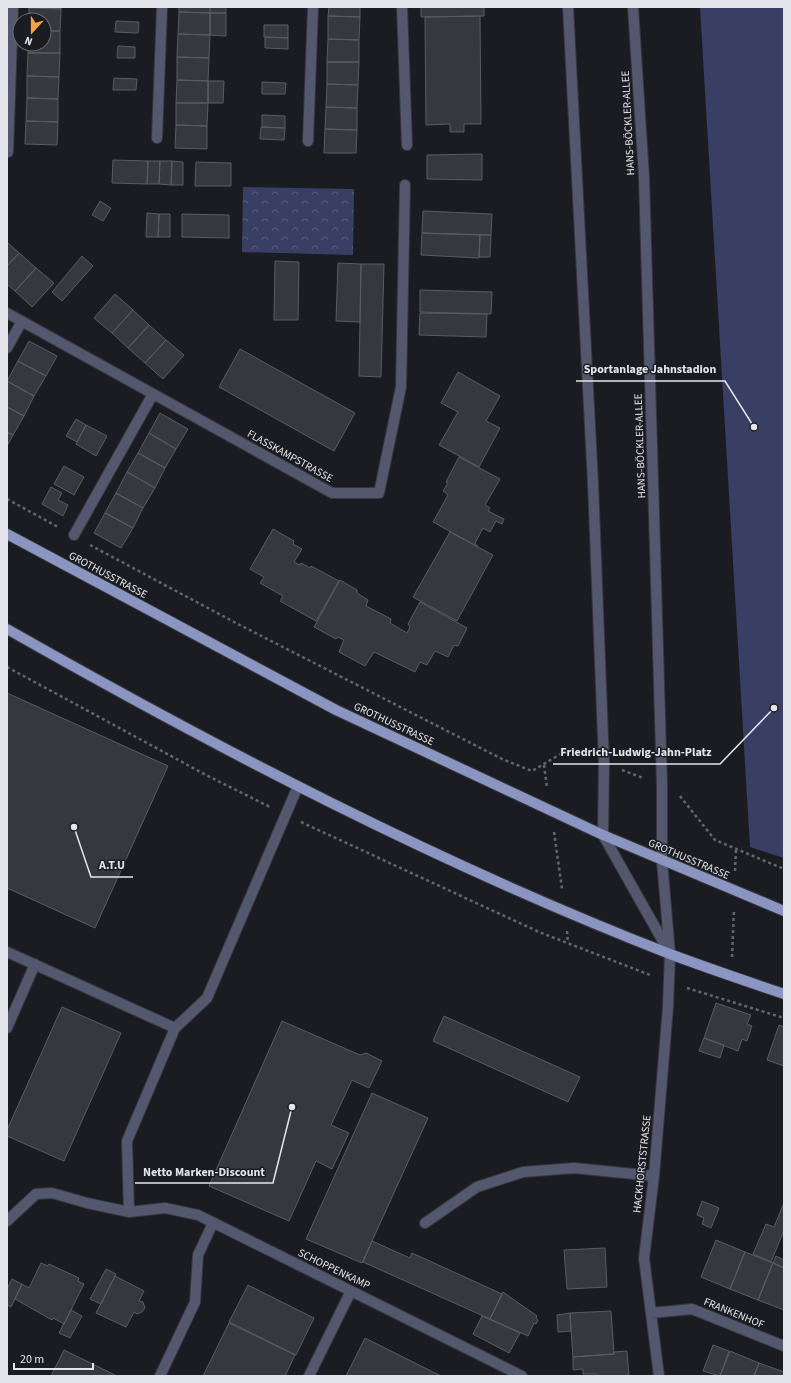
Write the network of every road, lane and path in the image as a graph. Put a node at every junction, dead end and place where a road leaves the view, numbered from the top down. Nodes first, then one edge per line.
1 (13, 7) edge
2 (162, 7) edge
3 (313, 7) edge
4 (402, 7) edge
5 (568, 7) edge
6 (634, 7) edge
7 (157, 138) dead end
8 (308, 141) dead end
9 (407, 145) dead end
10 (8, 152) dead end
11 (405, 185) dead end
12 (7, 312) edge
13 (22, 321) junction
14 (7, 348) edge
15 (153, 394) junction
16 (7, 499) edge
17 (7, 534) edge
18 (74, 536) junction
19 (7, 629) edge
20 (7, 667) edge
21 (582, 754) dead end
22 (544, 765) junction
23 (627, 772) dead end
24 (642, 777) dead end
25 (546, 781) dead end
26 (298, 786) junction
27 (678, 794) dead end
28 (285, 815) junction
29 (554, 830) dead end
30 (603, 835) junction
31 (736, 849) junction
32 (662, 861) junction
33 (736, 862) dead end
34 (784, 869) edge
35 (560, 879) dead end
36 (784, 911) edge
37 (733, 922) dead end
38 (566, 926) dead end
39 (568, 943) junction
40 (7, 952) edge
41 (732, 953) dead end
42 (670, 954) junction
43 (34, 964) junction
44 (653, 977) dead end
45 (699, 992) dead end
46 (784, 994) edge
47 (784, 1018) edge
48 (7, 1028) edge
49 (175, 1028) junction
50 (654, 1176) junction
51 (129, 1212) junction
52 (7, 1221) edge
53 (213, 1223) junction
54 (425, 1223) dead end
55 (351, 1291) junction
56 (651, 1312) junction
57 (784, 1346) edge
58 (160, 1376) edge
59 (309, 1376) edge
60 (522, 1376) edge
61 (658, 1376) edge

1 - 10 street
2 - 7 street
3 - 8 street
4 - 9 street
5 - 30 street
6 - 32 street, HANS-BÖCKLER-ALLEE
11 - 15 street, FLASSKAMPSTRASSE
12 - 13 street, FLASSKAMPSTRASSE
13 - 14 street
13 - 15 street, FLASSKAMPSTRASSE
15 - 18 street
16 - 18 path
17 - 30 main road, GROTHUSSTRASSE
18 - 22 path
19 - 26 main road
20 - 28 path
21 - 22 path
22 - 25 path
23 - 24 path
26 - 28 street
26 - 42 main road
27 - 31 path
28 - 39 path
28 - 49 street
29 - 35 path
30 - 32 main road, GROTHUSSTRASSE
30 - 42 street
31 - 33 path
31 - 34 path
32 - 36 main road, GROTHUSSTRASSE
32 - 42 street, HACKHORSTSTRASSE
37 - 41 path
38 - 39 path
39 - 44 path
40 - 43 street
42 - 46 main road
42 - 50 street, HACKHORSTSTRASSE
43 - 48 street
43 - 49 street
45 - 47 path
49 - 51 street
50 - 54 street
50 - 56 street, HACKHORSTSTRASSE
51 - 52 street, SCHOPPENKAMP
51 - 53 street, SCHOPPENKAMP
53 - 55 street, SCHOPPENKAMP
53 - 58 street
55 - 59 street
55 - 60 street, SCHOPPENKAMP
56 - 57 street, FRANKENHOF
56 - 61 street, HACKHORSTSTRASSE

